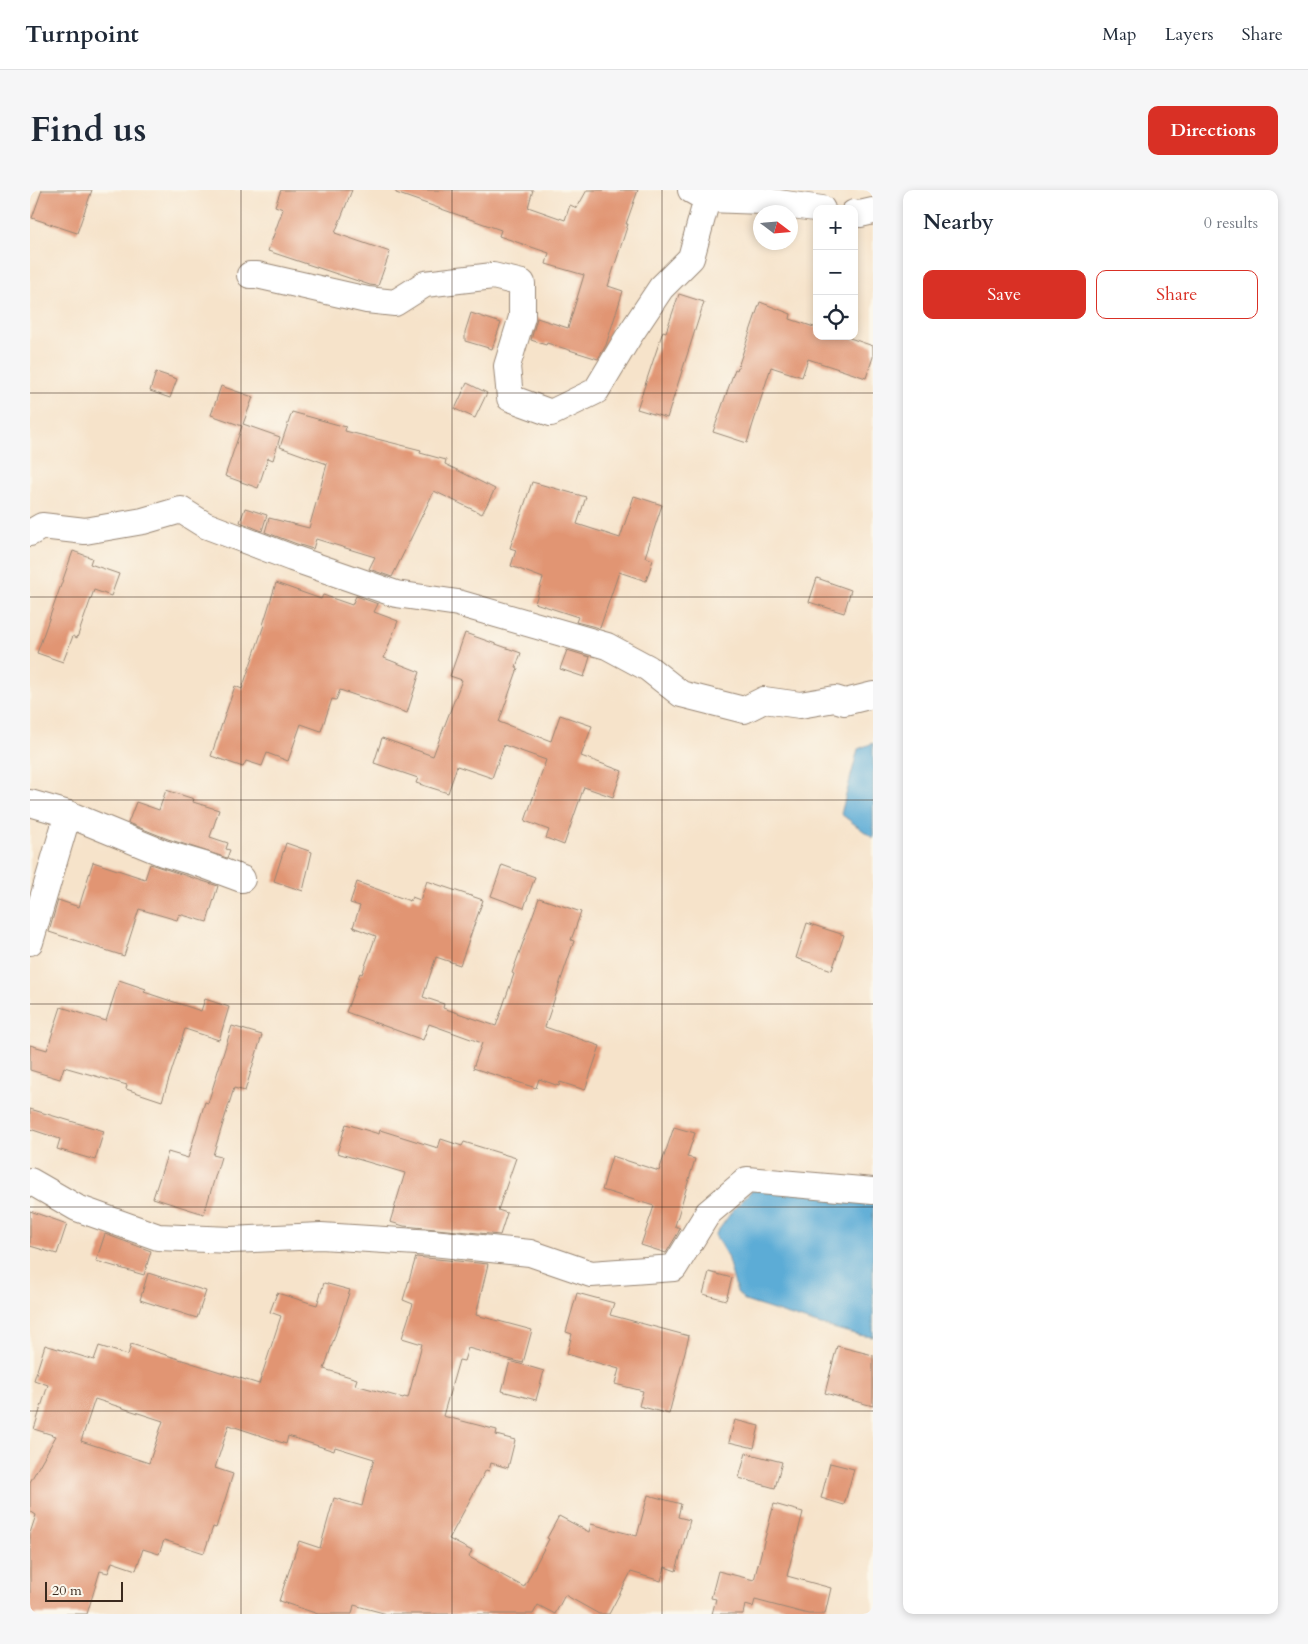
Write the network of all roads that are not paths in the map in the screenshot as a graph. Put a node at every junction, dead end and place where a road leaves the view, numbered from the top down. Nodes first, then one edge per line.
1 (699, 195) edge
2 (813, 208) edge
3 (873, 211) edge
4 (858, 214) edge
5 (250, 275) dead end
6 (30, 533) edge
7 (873, 695) edge
8 (30, 803) edge
9 (68, 814) junction
10 (242, 879) dead end
11 (30, 942) edge
12 (30, 1181) edge
13 (873, 1192) edge

1 - 2 street
1 - 5 street
3 - 4 street
6 - 7 street
8 - 9 street
9 - 10 street
9 - 11 street
12 - 13 street

